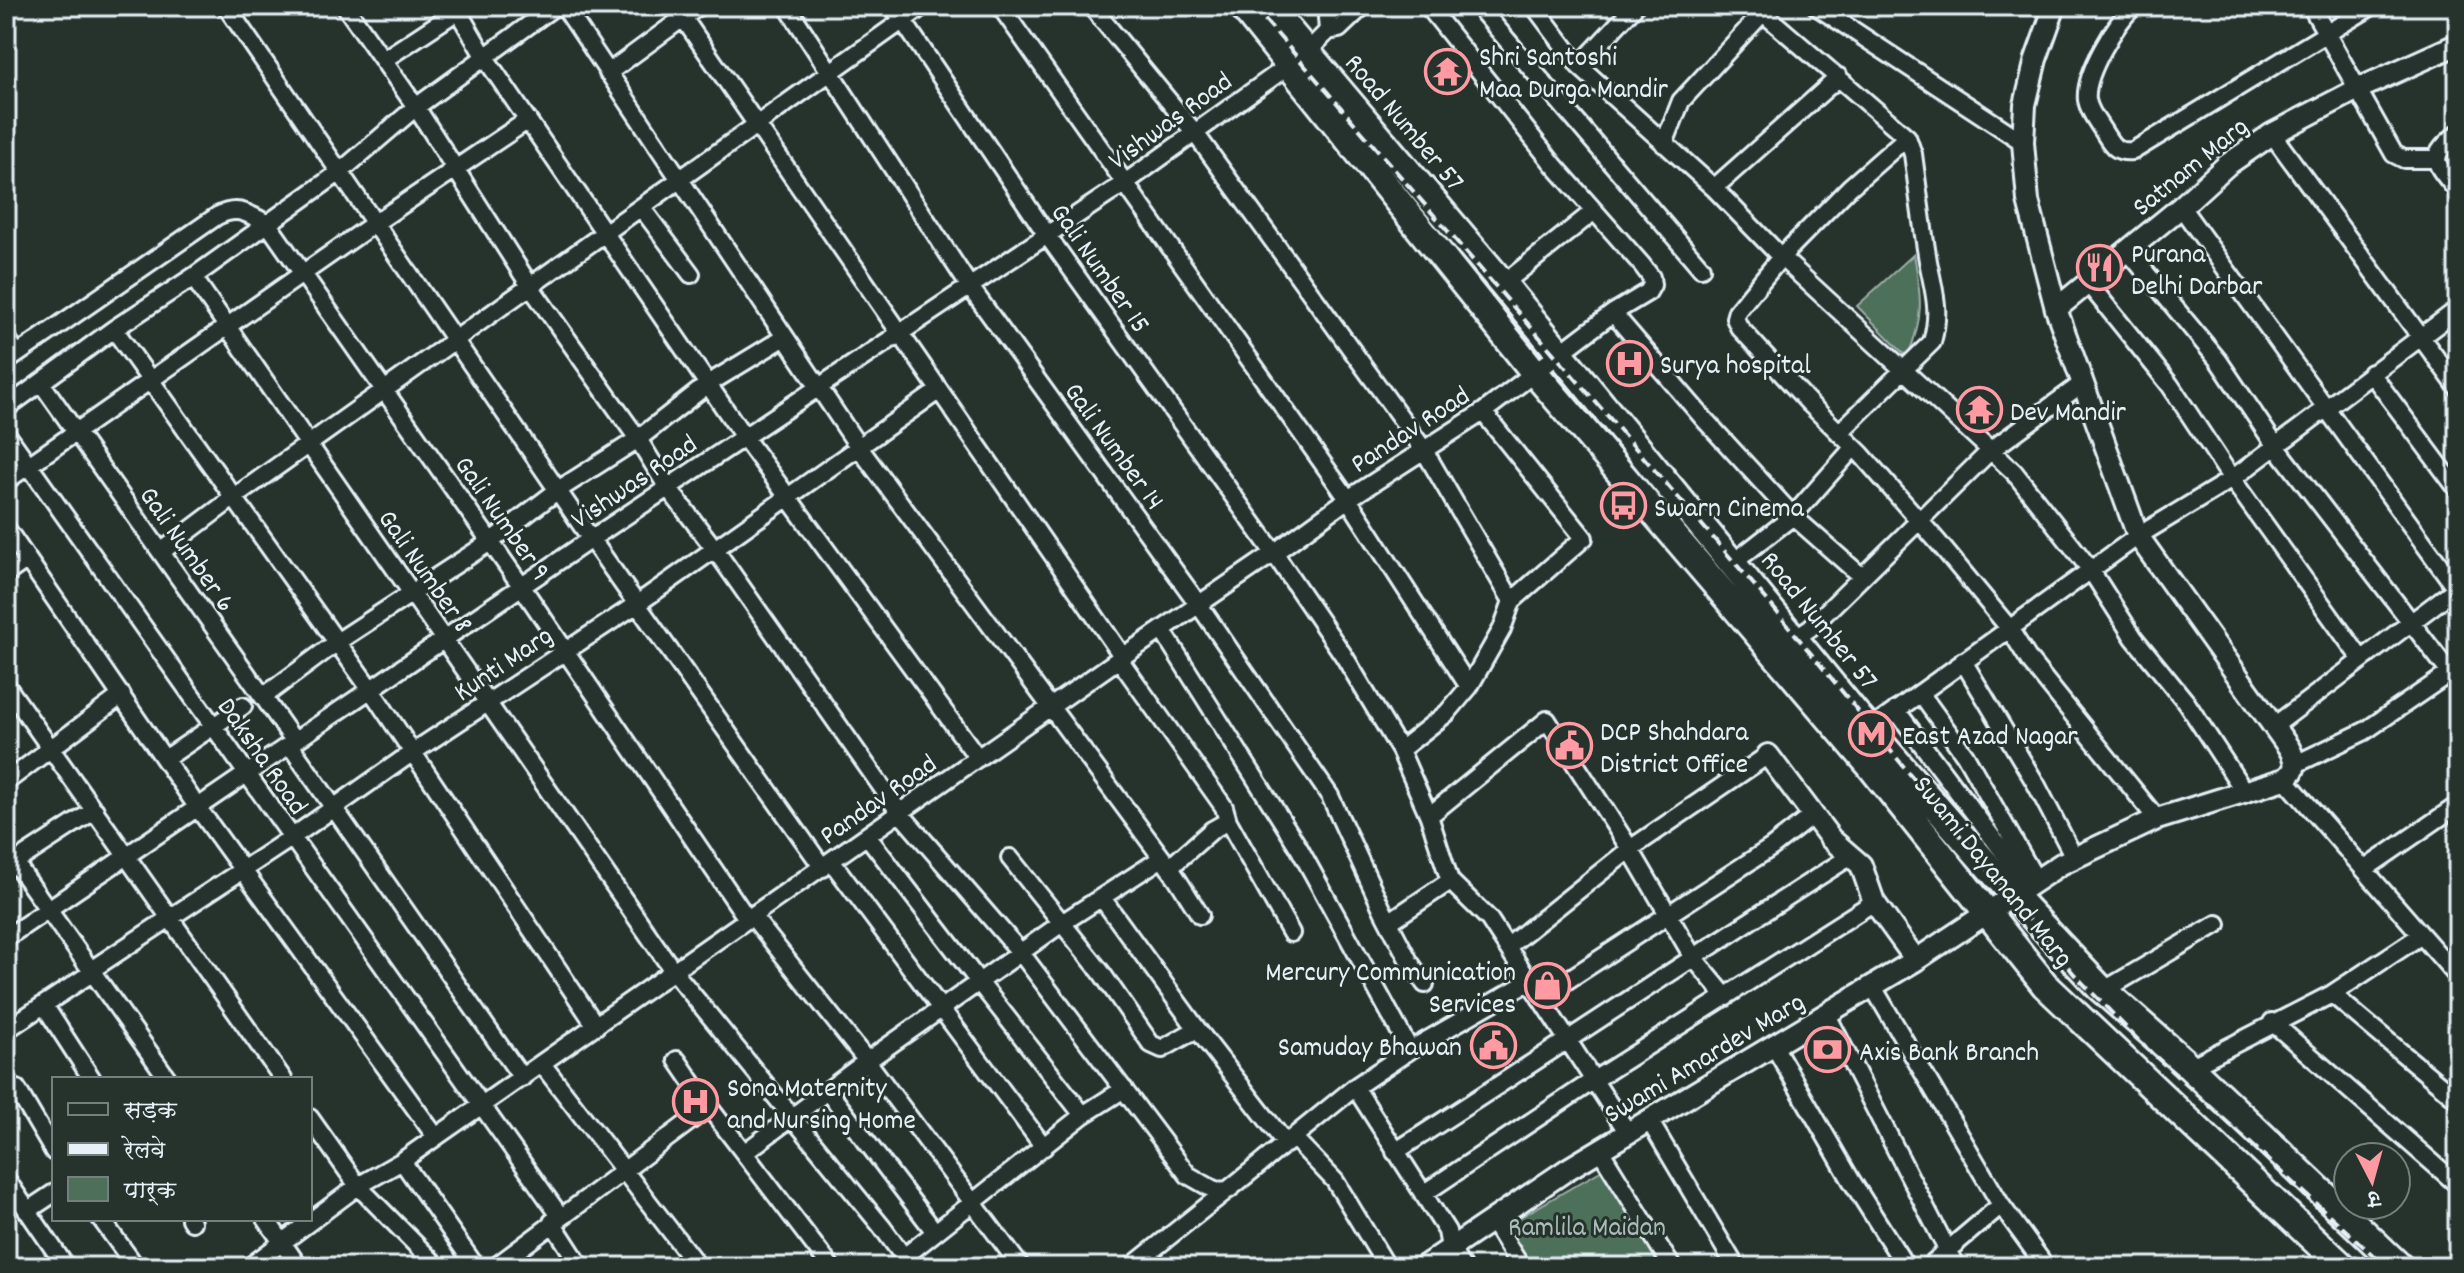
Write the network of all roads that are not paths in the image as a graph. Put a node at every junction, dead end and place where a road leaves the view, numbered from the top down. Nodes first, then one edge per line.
1 (226, 6) edge
2 (345, 6) edge
3 (555, 6) edge
4 (564, 6) edge
5 (699, 6) edge
6 (787, 6) edge
7 (893, 6) edge
8 (923, 6) edge
9 (1000, 6) edge
10 (1091, 6) edge
11 (1242, 6) edge
12 (1268, 6) edge
13 (1339, 6) edge
14 (1363, 6) edge
15 (1428, 6) edge
16 (1478, 6) edge
17 (1534, 6) edge
18 (1635, 6) edge
19 (1816, 6) edge
20 (2055, 6) edge
21 (2134, 6) edge
22 (2311, 6) edge
23 (2372, 6) edge
24 (459, 8) edge
25 (1766, 9) edge
26 (679, 12) edge
27 (903, 21) junction
28 (1328, 31) junction
29 (2326, 32) junction
30 (2458, 44) edge
31 (484, 56) junction
32 (383, 60) junction
33 (1287, 66) junction
34 (1579, 66) junction
35 (831, 72) junction
36 (608, 73) junction
37 (1839, 77) junction
38 (2358, 89) junction
39 (416, 107) junction
40 (528, 120) junction
41 (755, 126) junction
42 (1202, 128) junction
43 (2458, 133) edge
44 (2272, 134) junction
45 (1907, 137) junction
46 (2023, 142) junction
47 (1664, 144) junction
48 (2436, 159) junction
49 (456, 169) junction
50 (340, 172) junction
51 (679, 180) junction
52 (1125, 183) junction
53 (1714, 188) junction
54 (2458, 192) edge
55 (641, 207) junction
56 (2181, 207) junction
57 (1593, 212) junction
58 (375, 223) junction
59 (268, 224) junction
60 (604, 234) junction
61 (1047, 235) junction
62 (2128, 251) junction
63 (1781, 257) junction
64 (1701, 268) dead end
65 (303, 274) junction
66 (691, 274) dead end
67 (193, 277) junction
68 (2088, 283) junction
69 (1503, 284) junction
70 (530, 286) junction
71 (970, 287) junction
72 (2056, 309) junction
73 (2458, 309) edge
74 (1613, 313) junction
75 (226, 326) junction
76 (114, 329) junction
77 (899, 334) junction
78 (2419, 336) junction
79 (6, 337) edge
80 (785, 337) junction
81 (456, 339) junction
82 (1561, 355) junction
83 (12, 358) edge
84 (1904, 369) junction
85 (2371, 373) junction
86 (1529, 378) junction
87 (151, 381) junction
88 (2083, 383) junction
89 (42, 384) junction
90 (708, 384) junction
91 (819, 387) junction
92 (2458, 388) edge
93 (384, 390) junction
94 (938, 391) junction
95 (2327, 406) junction
96 (6, 408) edge
97 (1483, 412) junction
98 (6, 433) edge
99 (75, 433) junction
100 (1839, 433) junction
101 (744, 437) junction
102 (638, 439) junction
103 (307, 445) junction
104 (2275, 445) junction
105 (858, 446) junction
106 (1854, 447) junction
107 (1424, 450) junction
108 (1991, 450) junction
109 (29, 465) junction
110 (2232, 479) junction
111 (6, 481) edge
112 (668, 488) junction
113 (558, 490) junction
114 (2458, 490) edge
115 (787, 496) junction
116 (233, 498) junction
117 (1348, 499) junction
118 (1793, 516) junction
119 (1919, 520) junction
120 (6, 528) edge
121 (2138, 536) junction
122 (591, 539) junction
123 (490, 542) junction
124 (714, 548) junction
125 (161, 552) junction
126 (1274, 553) junction
127 (27, 559) junction
128 (1733, 563) junction
129 (2090, 569) junction
130 (6, 574) edge
131 (1862, 577) junction
132 (522, 587) junction
133 (2457, 587) edge
134 (413, 594) junction
135 (1512, 601) junction
136 (637, 604) junction
137 (1199, 605) junction
138 (2411, 622) junction
139 (2009, 628) junction
140 (1162, 630) junction
141 (1795, 638) junction
142 (444, 639) junction
143 (337, 642) junction
144 (565, 650) junction
145 (1121, 658) junction
146 (2361, 659) junction
147 (1963, 661) junction
148 (2454, 670) edge
149 (6, 685) edge
150 (1469, 687) junction
151 (371, 690) junction
152 (1920, 693) junction
153 (122, 695) junction
154 (263, 697) junction
155 (489, 703) junction
156 (243, 706) dead end
157 (1050, 707) junction
158 (1896, 710) junction
159 (212, 726) junction
160 (2274, 726) junction
161 (1869, 730) junction
162 (292, 744) junction
163 (51, 749) junction
164 (1400, 750) junction
165 (413, 752) junction
166 (1768, 755) joint
167 (978, 758) junction
168 (165, 759) junction
169 (2291, 772) junction
170 (247, 775) junction
171 (6, 782) edge
172 (2244, 791) junction
173 (2458, 805) edge
174 (334, 807) junction
175 (198, 808) junction
176 (95, 810) junction
177 (900, 813) junction
178 (1813, 815) junction
179 (1429, 816) junction
180 (2157, 819) junction
181 (1228, 821) junction
182 (868, 837) junction
183 (291, 838) junction
184 (1630, 849) junction
185 (127, 856) junction
186 (1851, 856) junction
187 (2074, 857) junction
188 (1010, 858) dead end
189 (9, 860) edge
190 (1165, 863) junction
191 (827, 865) junction
192 (243, 869) junction
193 (2365, 869) junction
194 (1450, 881) junction
195 (2027, 888) junction
196 (1102, 898) junction
197 (1874, 902) junction
198 (48, 909) junction
199 (1668, 913) junction
200 (1988, 914) junction
201 (1200, 915) dead end
202 (169, 917) junction
203 (751, 919) junction
204 (1389, 922) junction
205 (1062, 923) junction
206 (2217, 924) dead end
207 (1291, 933) dead end
208 (2420, 936) junction
209 (6, 938) edge
210 (1507, 947) junction
211 (1021, 953) junction
212 (1693, 957) junction
213 (1916, 960) junction
214 (92, 971) junction
215 (674, 972) junction
216 (2458, 977) edge
217 (1530, 981) junction
218 (979, 982) junction
219 (1425, 984) dead end
220 (1873, 987) junction
221 (2103, 991) junction
222 (2332, 994) junction
223 (1726, 997) junction
224 (1540, 998) junction
225 (44, 1005) junction
226 (942, 1009) junction
227 (1827, 1015) junction
228 (2272, 1022) junction
229 (596, 1026) junction
230 (1197, 1029) junction
231 (6, 1030) edge
232 (1569, 1041) junction
233 (1774, 1046) junction
234 (1410, 1050) junction
235 (677, 1060) dead end
236 (867, 1061) junction
237 (542, 1064) junction
238 (2190, 1067) junction
239 (91, 1077) edge
240 (167, 1077) edge
241 (282, 1077) edge
242 (522, 1078) junction
243 (1594, 1080) junction
244 (1355, 1087) junction
245 (17, 1089) dead end
246 (1124, 1089) junction
247 (828, 1091) junction
248 (2458, 1100) edge
249 (480, 1106) junction
250 (709, 1107) junction
251 (1083, 1115) junction
252 (793, 1118) junction
253 (1649, 1120) junction
254 (312, 1121) edge
255 (1628, 1133) junction
256 (436, 1137) junction
257 (1290, 1141) junction
258 (1044, 1147) junction
259 (52, 1149) edge
260 (1600, 1150) junction
261 (1395, 1152) junction
262 (744, 1153) junction
263 (402, 1161) junction
264 (626, 1170) junction
265 (6, 1179) edge
266 (2458, 1185) edge
267 (358, 1186) junction
268 (1228, 1190) junction
269 (52, 1194) edge
270 (1423, 1194) junction
271 (972, 1202) junction
272 (2001, 1205) junction
273 (27, 1211) junction
274 (556, 1219) junction
275 (1492, 1220) junction
276 (102, 1221) edge
277 (267, 1221) edge
278 (312, 1221) edge
279 (312, 1221) edge
280 (935, 1232) junction
281 (283, 1243) junction
282 (1450, 1248) junction
283 (1946, 1251) junction
284 (1149, 1253) junction
285 (907, 1262) edge
286 (696, 1264) dead end
287 (502, 1265) edge
288 (66, 1267) edge
289 (136, 1267) edge
290 (249, 1267) edge
291 (299, 1267) edge
292 (438, 1267) edge
293 (476, 1267) edge
294 (581, 1267) edge
295 (831, 1267) edge
296 (1021, 1267) edge
297 (1131, 1267) edge
298 (1160, 1267) edge
299 (1387, 1267) edge
300 (1423, 1267) edge
301 (1462, 1267) edge
302 (1521, 1267) edge
303 (1672, 1267) edge
304 (1736, 1267) edge
305 (1906, 1267) edge
306 (1928, 1267) edge
307 (1956, 1267) edge
308 (2046, 1267) edge
309 (2343, 1267) edge
310 (2400, 1267) edge

1 - 50 street
2 - 32 street
3 - 31 street
4 - 36 street
5 - 26 street
6 - 35 street, Gali Number 14
7 - 27 street, Gali Number 15
8 - 27 street
9 - 52 street
10 - 42 street
11 - 33 main road, Road Number 57
12 - 33 main road, Road Number 57
13 - 28 street
14 - 28 street
15 - 57 street
16 - 64 street
17 - 34 street
18 - 34 street
19 - 46 street
20 - 46 street
21 - 29 street
22 - 29 street
23 - 29 street
24 - 31 street
24 - 32 street
25 - 37 street
25 - 47 street
26 - 36 street
26 - 41 street
27 - 35 street
27 - 61 street, Gali Number 15
28 - 33 street, Vishwas Road
29 - 38 street
30 - 38 street, Satnam Marg
31 - 39 street
31 - 40 street
32 - 39 street
33 - 42 street, Vishwas Road
33 - 69 main road, Road Number 57
33 - 86 main road, Road Number 57
34 - 47 street
35 - 41 street
35 - 71 street, Gali Number 14
36 - 51 street
37 - 45 street
37 - 53 street
38 - 44 street, Satnam Marg
38 - 48 street
39 - 49 street
39 - 50 street
40 - 49 street
40 - 60 street
41 - 51 street
41 - 77 street
42 - 52 street, Vishwas Road
42 - 107 street
43 - 48 street
44 - 56 street, Satnam Marg
44 - 78 street
45 - 63 street
45 - 84 street
46 - 72 street
47 - 53 street
48 - 54 street
49 - 58 street
49 - 70 street
50 - 58 street
50 - 59 street
51 - 55 street
51 - 80 street
52 - 61 street, Vishwas Road
52 - 117 street
53 - 63 street
55 - 60 street
55 - 66 street
56 - 62 street, Satnam Marg
56 - 95 street
57 - 69 street
57 - 74 street, Pandav Road
58 - 65 street
58 - 81 street
59 - 65 street, Gali Number 9
59 - 67 street
59 - 83 street
60 - 70 street
60 - 90 street
61 - 71 street, Vishwas Road
61 - 126 street, Gali Number 15
62 - 68 street, Satnam Marg
62 - 104 street
63 - 84 street
63 - 100 street
65 - 75 street
65 - 93 street, Gali Number 9
67 - 75 street, Gali Number 8
67 - 76 street
68 - 72 street, Satnam Marg
68 - 110 street
69 - 82 main road, Road Number 57
70 - 81 street
70 - 102 street
71 - 77 street, Vishwas Road
71 - 137 street, Gali Number 14
72 - 88 street
73 - 78 street
74 - 82 street, Pandav Road
74 - 118 street
75 - 87 street
75 - 103 street, Gali Number 8
76 - 87 street
76 - 89 street
77 - 91 street, Vishwas Road
77 - 94 street
78 - 85 street
78 - 92 street
79 - 83 street
80 - 90 street
80 - 91 street
81 - 93 street
81 - 113 street
82 - 86 street, Pandav Road
82 - 128 main road, Road Number 57
84 - 100 street
84 - 108 street
85 - 95 street
85 - 114 street
86 - 97 street, Pandav Road
86 - 200 main road, Swami Dayanand Marg
87 - 99 street
87 - 116 street
88 - 108 street
88 - 121 street
89 - 96 street
89 - 99 street, Gali Number 6
90 - 101 street
90 - 102 street
91 - 101 street, Vishwas Road
91 - 105 street
93 - 103 street
93 - 123 street, Gali Number 9
94 - 105 street, Kunti Marg
94 - 145 street
95 - 104 street
95 - 133 street
97 - 107 street, Pandav Road
97 - 135 street
98 - 109 street, Daksha Road
99 - 109 street
99 - 125 street, Gali Number 6
100 - 106 street
101 - 112 street, Vishwas Road
101 - 115 street
102 - 112 street
102 - 113 street
103 - 116 street
103 - 134 street, Gali Number 8
104 - 110 street
104 - 138 street
105 - 115 street, Kunti Marg
105 - 157 street
106 - 118 street
106 - 119 street
107 - 117 street, Pandav Road
107 - 135 street
108 - 119 street
108 - 129 street
109 - 111 street
109 - 159 street, Daksha Road
110 - 121 street
110 - 146 street
112 - 122 street, Vishwas Road
112 - 124 street
113 - 122 street
113 - 123 street
115 - 124 street, Kunti Marg
115 - 167 street
116 - 125 street
116 - 143 street
117 - 126 street, Pandav Road
117 - 150 street
118 - 128 street
118 - 131 street
119 - 131 street
119 - 139 street
120 - 127 street
121 - 129 street
121 - 160 street
122 - 132 street, Vishwas Road
122 - 136 street
123 - 132 street, Gali Number 9
123 - 134 street
124 - 136 street, Kunti Marg
124 - 177 street
125 - 154 street, Gali Number 6
126 - 137 street, Pandav Road
126 - 164 street, Gali Number 15
127 - 130 street
127 - 153 street
128 - 141 main road, Road Number 57
129 - 139 street
129 - 172 street
131 - 141 street
132 - 142 street, Vishwas Road
132 - 144 street, Gali Number 9
133 - 138 street
134 - 142 street, Gali Number 8
134 - 143 street
135 - 150 street
136 - 144 street, Kunti Marg
136 - 191 street
137 - 140 street, Pandav Road
137 - 204 street, Gali Number 14
138 - 146 street
138 - 148 street
139 - 147 street
139 - 180 street
140 - 145 street, Pandav Road
140 - 234 street
141 - 161 main road, Road Number 57
142 - 151 street, Vishwas Road
142 - 155 street, Gali Number 8
143 - 151 street
143 - 154 street
144 - 155 street, Kunti Marg
144 - 203 street, Gali Number 9
145 - 157 street, Pandav Road
145 - 181 street
146 - 160 street
147 - 152 street
147 - 187 street
148 - 169 street
149 - 163 street
150 - 164 street
151 - 162 street, Vishwas Road
151 - 165 street
152 - 158 street
152 - 195 street
153 - 163 street
153 - 168 street
154 - 162 street, Gali Number 6
155 - 165 street, Kunti Marg
155 - 215 street, Gali Number 8
156 - 159 street
157 - 167 street, Pandav Road
157 - 190 street
158 - 161 street
158 - 195 street
159 - 168 street
159 - 170 street, Daksha Road
160 - 169 street
161 - 195 main road, Road Number 57
162 - 170 street, Vishwas Road
162 - 174 street, Gali Number 6
163 - 171 street
163 - 176 street
164 - 179 street, Gali Number 15
165 - 174 street, Kunti Marg
165 - 229 street
166 - 178 street
166 - 184 street
167 - 177 street, Pandav Road
168 - 175 street
169 - 172 street, Swami Amardev Marg
169 - 193 street
170 - 175 street, Vishwas Road
170 - 183 street, Daksha Road
172 - 180 street, Swami Amardev Marg
173 - 193 street
174 - 183 street, Kunti Marg
174 - 242 street, Gali Number 6
175 - 185 street, Vishwas Road
175 - 192 street
176 - 185 street
176 - 189 street
177 - 182 street, Pandav Road
177 - 211 street
178 - 186 street
178 - 199 street
179 - 184 street
179 - 194 street, Gali Number 15
180 - 187 street, Swami Amardev Marg
181 - 190 street
181 - 207 street
182 - 191 street, Pandav Road
182 - 218 street
183 - 192 street, Kunti Marg
183 - 249 street, Daksha Road
184 - 199 street
184 - 210 street
185 - 198 street, Vishwas Road
185 - 202 street
186 - 197 street
186 - 212 street
187 - 195 street, Swami Amardev Marg
188 - 205 street
189 - 198 street
190 - 196 street
190 - 201 street
191 - 203 street, Pandav Road
191 - 226 street
192 - 202 street, Kunti Marg
192 - 256 street
193 - 208 street
194 - 204 street
194 - 210 street
195 - 200 street, Swami Amardev Marg
195 - 221 main road, Road Number 57
196 - 205 street
196 - 230 street
197 - 213 street
197 - 223 street
198 - 209 street, Vishwas Road
198 - 214 street
199 - 212 street
199 - 224 street
200 - 213 street, Swami Amardev Marg
200 - 309 main road, Swami Dayanand Marg
202 - 214 street, Kunti Marg
202 - 241 street
203 - 215 street, Pandav Road
203 - 236 street, Gali Number 9
204 - 219 street, Gali Number 14
205 - 211 street
205 - 230 street
206 - 221 street
208 - 216 street
208 - 222 street
210 - 217 street
211 - 218 street
211 - 246 street
212 - 223 street
212 - 232 street
213 - 220 street, Swami Amardev Marg
214 - 225 street, Kunti Marg
214 - 240 street
215 - 229 street, Pandav Road
215 - 252 street, Gali Number 8
217 - 224 street
217 - 234 street
218 - 226 street
218 - 251 street
220 - 227 street, Swami Amardev Marg
220 - 272 street
221 - 238 main road, Road Number 57
222 - 228 street
222 - 248 street
223 - 243 street
224 - 232 street
225 - 231 street, Kunti Marg
225 - 239 street
226 - 236 street
226 - 258 street
227 - 233 street, Swami Amardev Marg
227 - 283 street
228 - 238 street
228 - 266 street
229 - 237 street, Pandav Road
230 - 257 street
232 - 243 street
232 - 261 street
233 - 253 street, Swami Amardev Marg
233 - 305 street
234 - 244 street
235 - 250 street
236 - 247 street
236 - 271 street, Gali Number 9
237 - 242 street, Pandav Road
237 - 264 street
238 - 310 main road, Road Number 57
242 - 249 street, Pandav Road
243 - 255 street
243 - 270 street
244 - 257 street
244 - 261 street
245 - 259 street
246 - 251 street
246 - 268 street
247 - 252 street
247 - 280 street
249 - 256 street, Pandav Road
249 - 274 street, Daksha Road
250 - 262 street
250 - 264 street
251 - 258 street
252 - 262 street
252 - 285 street, Gali Number 8
253 - 255 street, Swami Amardev Marg
253 - 304 street
254 - 267 street
255 - 260 street, Swami Amardev Marg
256 - 263 street, Pandav Road
257 - 268 street
257 - 299 street
258 - 271 street
260 - 275 street, Swami Amardev Marg
260 - 303 street
261 - 270 street
262 - 295 street
263 - 267 street, Pandav Road
263 - 293 street
264 - 274 street
264 - 286 street
265 - 273 street
267 - 279 street, Pandav Road
267 - 292 street
268 - 284 street
269 - 273 street
270 - 282 street
271 - 280 street
271 - 296 street, Gali Number 9
272 - 283 street
272 - 308 street
273 - 288 street
274 - 287 street
274 - 294 street, Daksha Road
275 - 282 street, Swami Amardev Marg
275 - 302 street
276 - 289 street
277 - 281 street
278 - 281 street, Pandav Road
280 - 285 street
281 - 290 street, Pandav Road
281 - 291 street
282 - 300 street, Swami Amardev Marg
282 - 301 street
283 - 306 street
283 - 307 street
284 - 297 street
284 - 298 street

